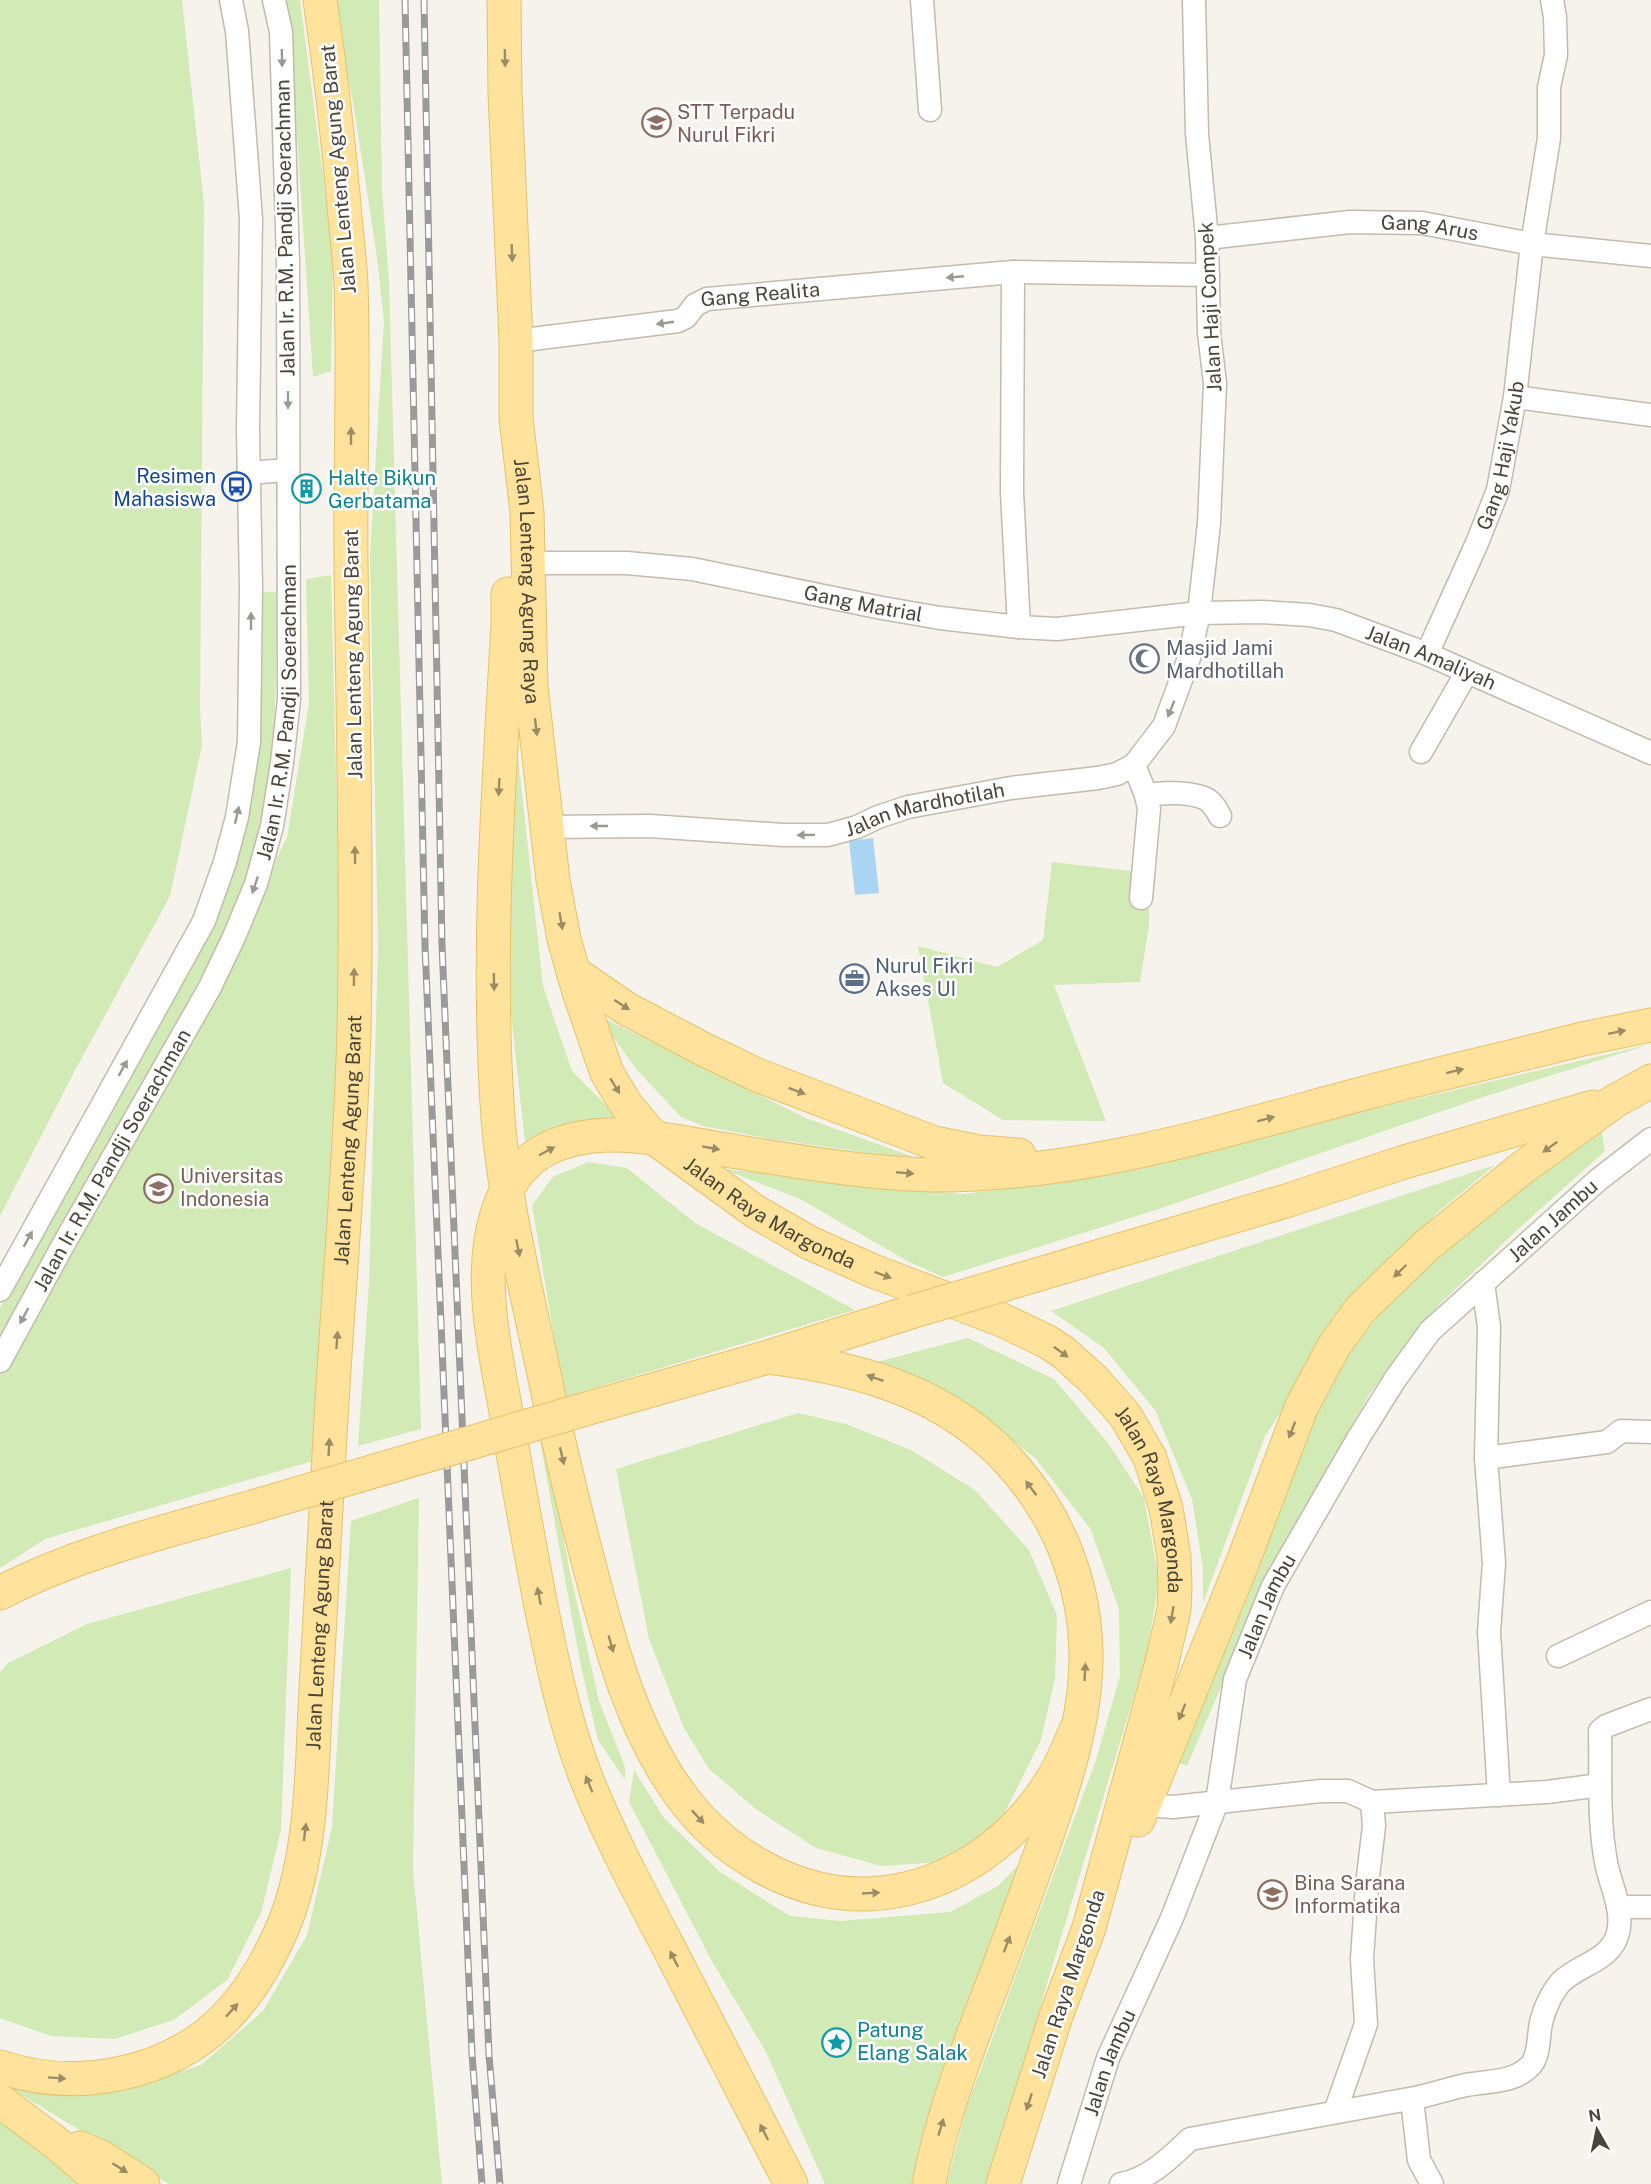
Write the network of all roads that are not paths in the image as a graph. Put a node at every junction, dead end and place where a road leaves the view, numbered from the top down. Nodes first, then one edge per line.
1 (231, 0) edge
2 (274, 0) edge
3 (320, 0) edge
4 (504, 0) edge
5 (922, 0) edge
6 (1194, 0) edge
7 (1552, 0) edge
8 (930, 110) dead end
9 (1207, 238) junction
10 (1532, 244) junction
11 (1651, 256) edge
12 (1013, 272) junction
13 (1208, 275) junction
14 (516, 341) junction
15 (1515, 397) junction
16 (1651, 415) edge
17 (516, 418) junction
18 (288, 470) junction
19 (249, 473) junction
20 (529, 563) junction
21 (1199, 613) junction
22 (1019, 627) junction
23 (1427, 654) junction
24 (1467, 672) junction
25 (1421, 752) dead end
26 (1651, 753) edge
27 (1134, 765) junction
28 (1146, 795) junction
29 (1220, 816) dead end
30 (548, 826) junction
31 (1141, 898) dead end
32 (573, 972) junction
33 (1651, 1025) edge
34 (1651, 1081) edge
35 (1615, 1101) junction
36 (1210, 1134) junction
37 (654, 1138) junction
38 (1651, 1139) edge
39 (506, 1191) junction
40 (1483, 1283) junction
41 (0, 1290) edge
42 (768, 1357) junction
43 (0, 1361) edge
44 (1651, 1432) edge
45 (1486, 1458) junction
46 (0, 1593) edge
47 (1651, 1612) edge
48 (1558, 1656) dead end
49 (1651, 1709) edge
50 (1076, 1730) junction
51 (1600, 1785) junction
52 (1499, 1795) junction
53 (1217, 1802) junction
54 (1372, 1802) junction
55 (1145, 1805) junction
56 (1618, 1907) junction
57 (1651, 1907) edge
58 (1089, 1928) junction
59 (0, 2067) edge
60 (1412, 2099) junction
61 (0, 2101) edge
62 (1335, 2112) junction
63 (55, 2142) junction
64 (104, 2184) edge
65 (143, 2184) edge
66 (791, 2184) edge
67 (928, 2184) edge
68 (1003, 2184) edge
69 (1069, 2184) edge
70 (1121, 2184) edge
71 (1432, 2184) edge

1 - 19 street, Jalan Ir. R.M. Pandji Soerachman
2 -> 18 street, Jalan Ir. R.M. Pandji Soerachman
59 -> 3 main road, Jalan Lenteng Agung Barat
4 -> 14 main road, Jalan Lenteng Agung Raya
5 - 8 street
6 - 9 street, Jalan Haji Compek
7 - 10 street, Gang Haji Yakub
9 - 10 street, Gang Arus
9 - 13 street, Jalan Haji Compek
10 - 11 street, Gang Arus
10 - 15 street, Gang Haji Yakub
12 - 13 street, Gang Realita
12 -> 14 street, Gang Realita
12 - 22 street
13 - 21 street, Jalan Haji Compek
14 - 17 main road, Jalan Lenteng Agung Raya
15 - 16 street
15 - 23 street, Gang Haji Yakub
17 - 20 main road, Jalan Lenteng Agung Raya
17 -> 39 main road
18 - 19 street
18 -> 43 street, Jalan Ir. R.M. Pandji Soerachman
41 -> 19 street, Jalan Ir. R.M. Pandji Soerachman
20 - 22 street, Gang Matrial
20 -> 30 main road, Jalan Lenteng Agung Raya
21 - 22 street, Gang Matrial
21 - 23 street, Jalan Amaliyah
21 -> 27 street
23 - 24 street, Jalan Amaliyah
24 - 25 street
24 - 26 street, Jalan Amaliyah
27 - 28 street
27 -> 30 street, Jalan Mardhotilah
28 - 29 street
28 - 31 street
30 -> 32 main road, Jalan Lenteng Agung Raya
32 -> 36 main road
32 -> 37 main road, Jalan Lenteng Agung Raya
36 -> 33 main road
34 - 35 main road
35 - 42 main road, bridge
35 -> 55 main road
37 -> 36 main road
39 -> 37 main road
37 -> 58 main road, Jalan Raya Margonda
38 - 40 street, Jalan Jambu
39 -> 50 main road
66 -> 39 main road
40 - 45 street
40 - 53 street, Jalan Jambu
42 - 46 main road, bridge
50 -> 42 main road
44 - 45 street
45 - 52 street
47 - 48 street
49 - 51 street
67 -> 50 main road
51 - 52 street
51 - 56 street
52 - 54 street
53 - 54 street
53 - 55 street
53 - 69 street, Jalan Jambu
54 - 62 street
55 - 58 main road
56 - 57 street
56 - 60 street
58 -> 68 main road, Jalan Raya Margonda
60 - 62 street
60 - 71 street
61 - 63 main road
62 - 70 street
63 - 64 main road
63 -> 65 main road

